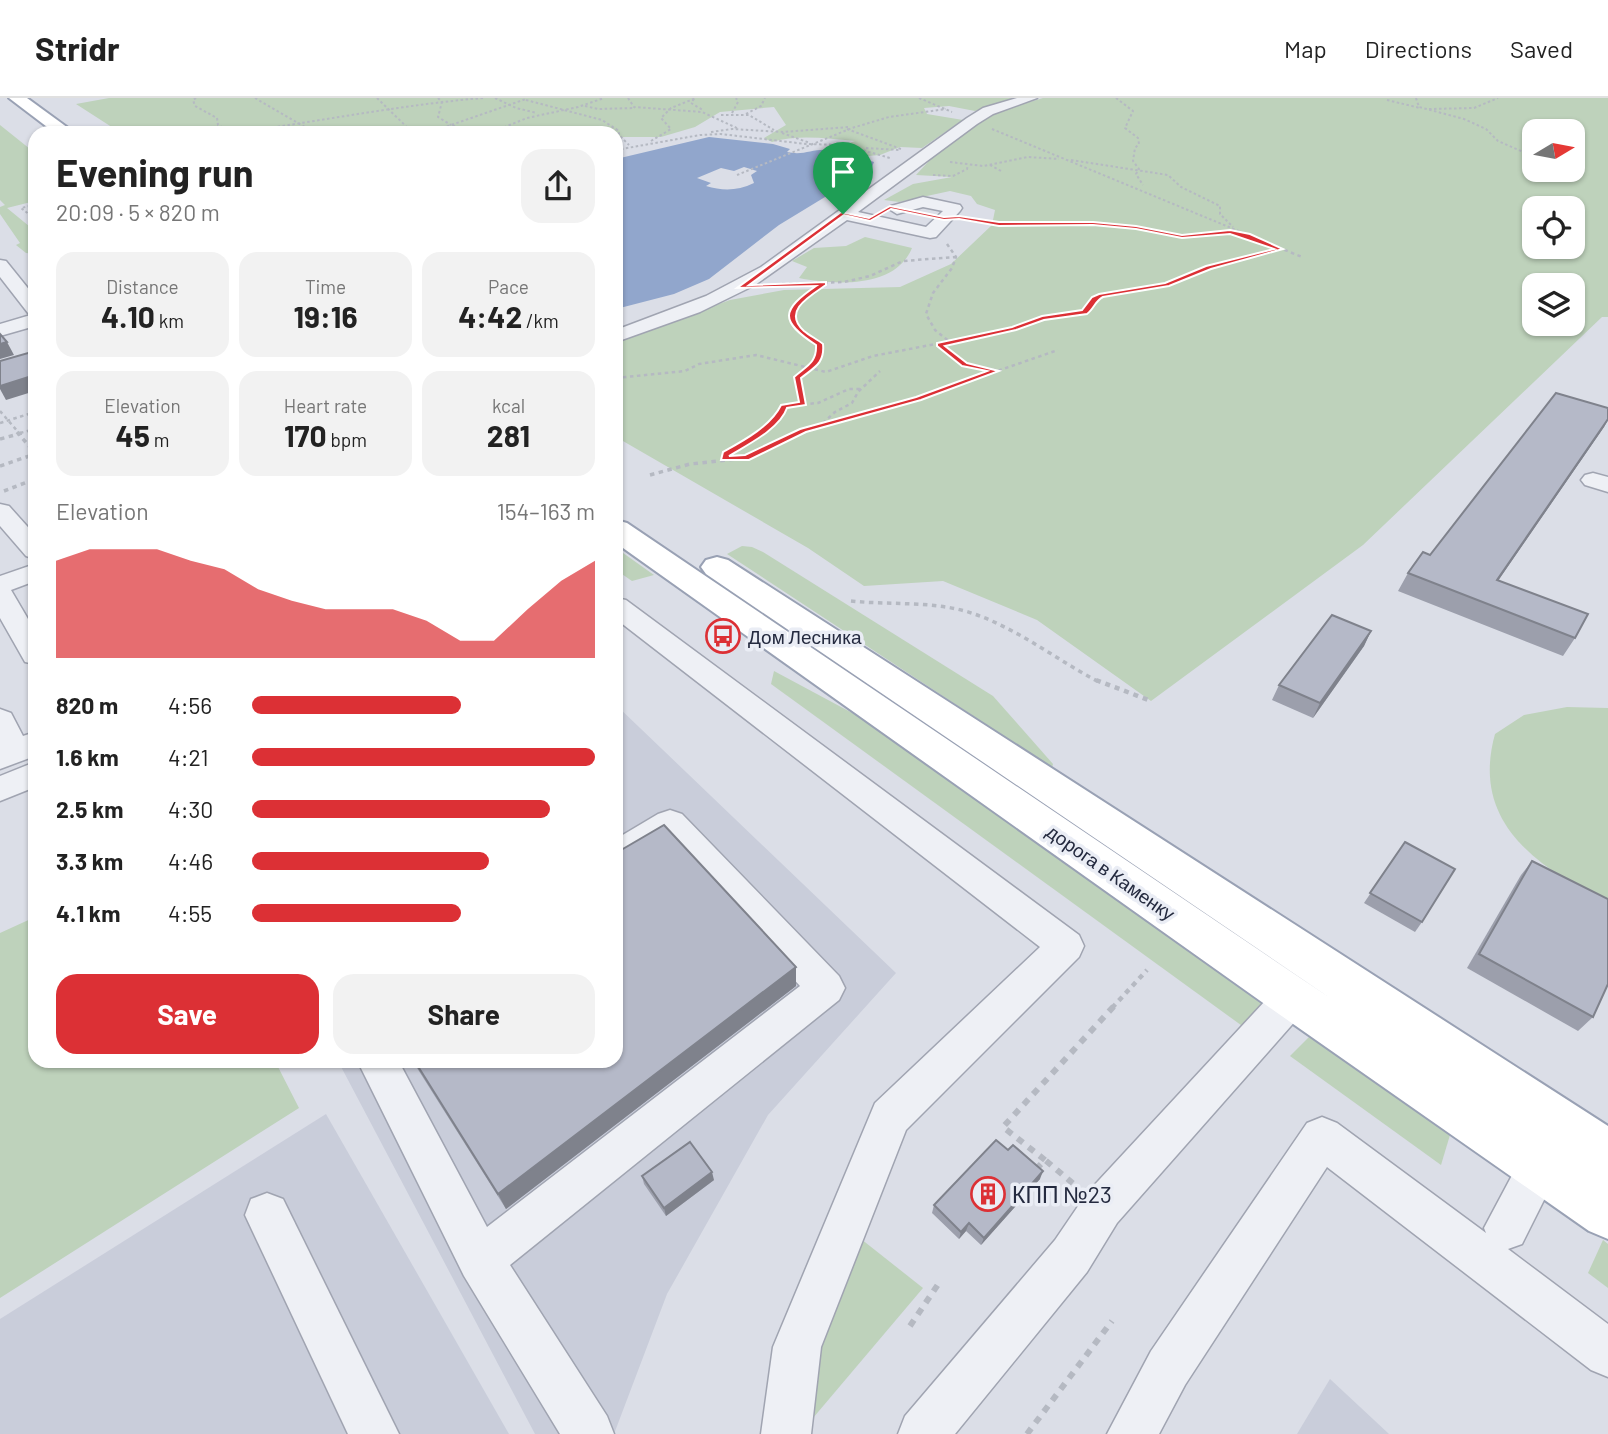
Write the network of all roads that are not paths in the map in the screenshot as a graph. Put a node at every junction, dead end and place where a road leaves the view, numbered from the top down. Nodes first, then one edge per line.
1 (19, 98) edge
2 (1031, 98) edge
3 (0, 104) edge
4 (31, 126) edge
5 (57, 126) edge
6 (843, 214) junction
7 (870, 220) junction
8 (0, 265) edge
9 (28, 300) edge
10 (28, 322) edge
11 (0, 330) edge
12 (623, 334) edge
13 (623, 505) edge
14 (0, 511) edge
15 (623, 533) edge
16 (28, 543) edge
17 (28, 575) edge
18 (0, 585) edge
19 (0, 594) edge
20 (623, 611) edge
21 (28, 643) edge
22 (0, 720) edge
23 (22, 757) edge
24 (0, 789) edge
25 (623, 852) edge
26 (1292, 998) junction
27 (381, 1068) edge
28 (1608, 1156) edge
29 (1541, 1166) junction
30 (1608, 1212) edge
31 (267, 1215) dead end
32 (1506, 1228) dead end
33 (480, 1260) junction
34 (1608, 1353) edge
35 (374, 1434) edge
36 (589, 1434) edge
37 (786, 1434) edge
38 (923, 1434) edge
39 (1132, 1434) edge

1 - 3 main road
1 - 5 main road
2 - 6 street
3 - 4 main road
6 - 7 street
6 - 12 street
7 - 7 street
8 - 9 street
10 - 11 street
13 - 28 main road, дорога в Каменку
14 - 16 street
15 - 26 main road, дорога в Каменку
17 - 18 street
19 - 21 street
20 - 37 street
22 - 23 street
23 - 24 street
25 - 33 street
26 - 29 main road, дорога в Каменку
26 - 38 street
27 - 33 street
29 - 30 main road, дорога в Каменку
29 - 32 street
31 - 35 street
33 - 36 street
34 - 39 street

